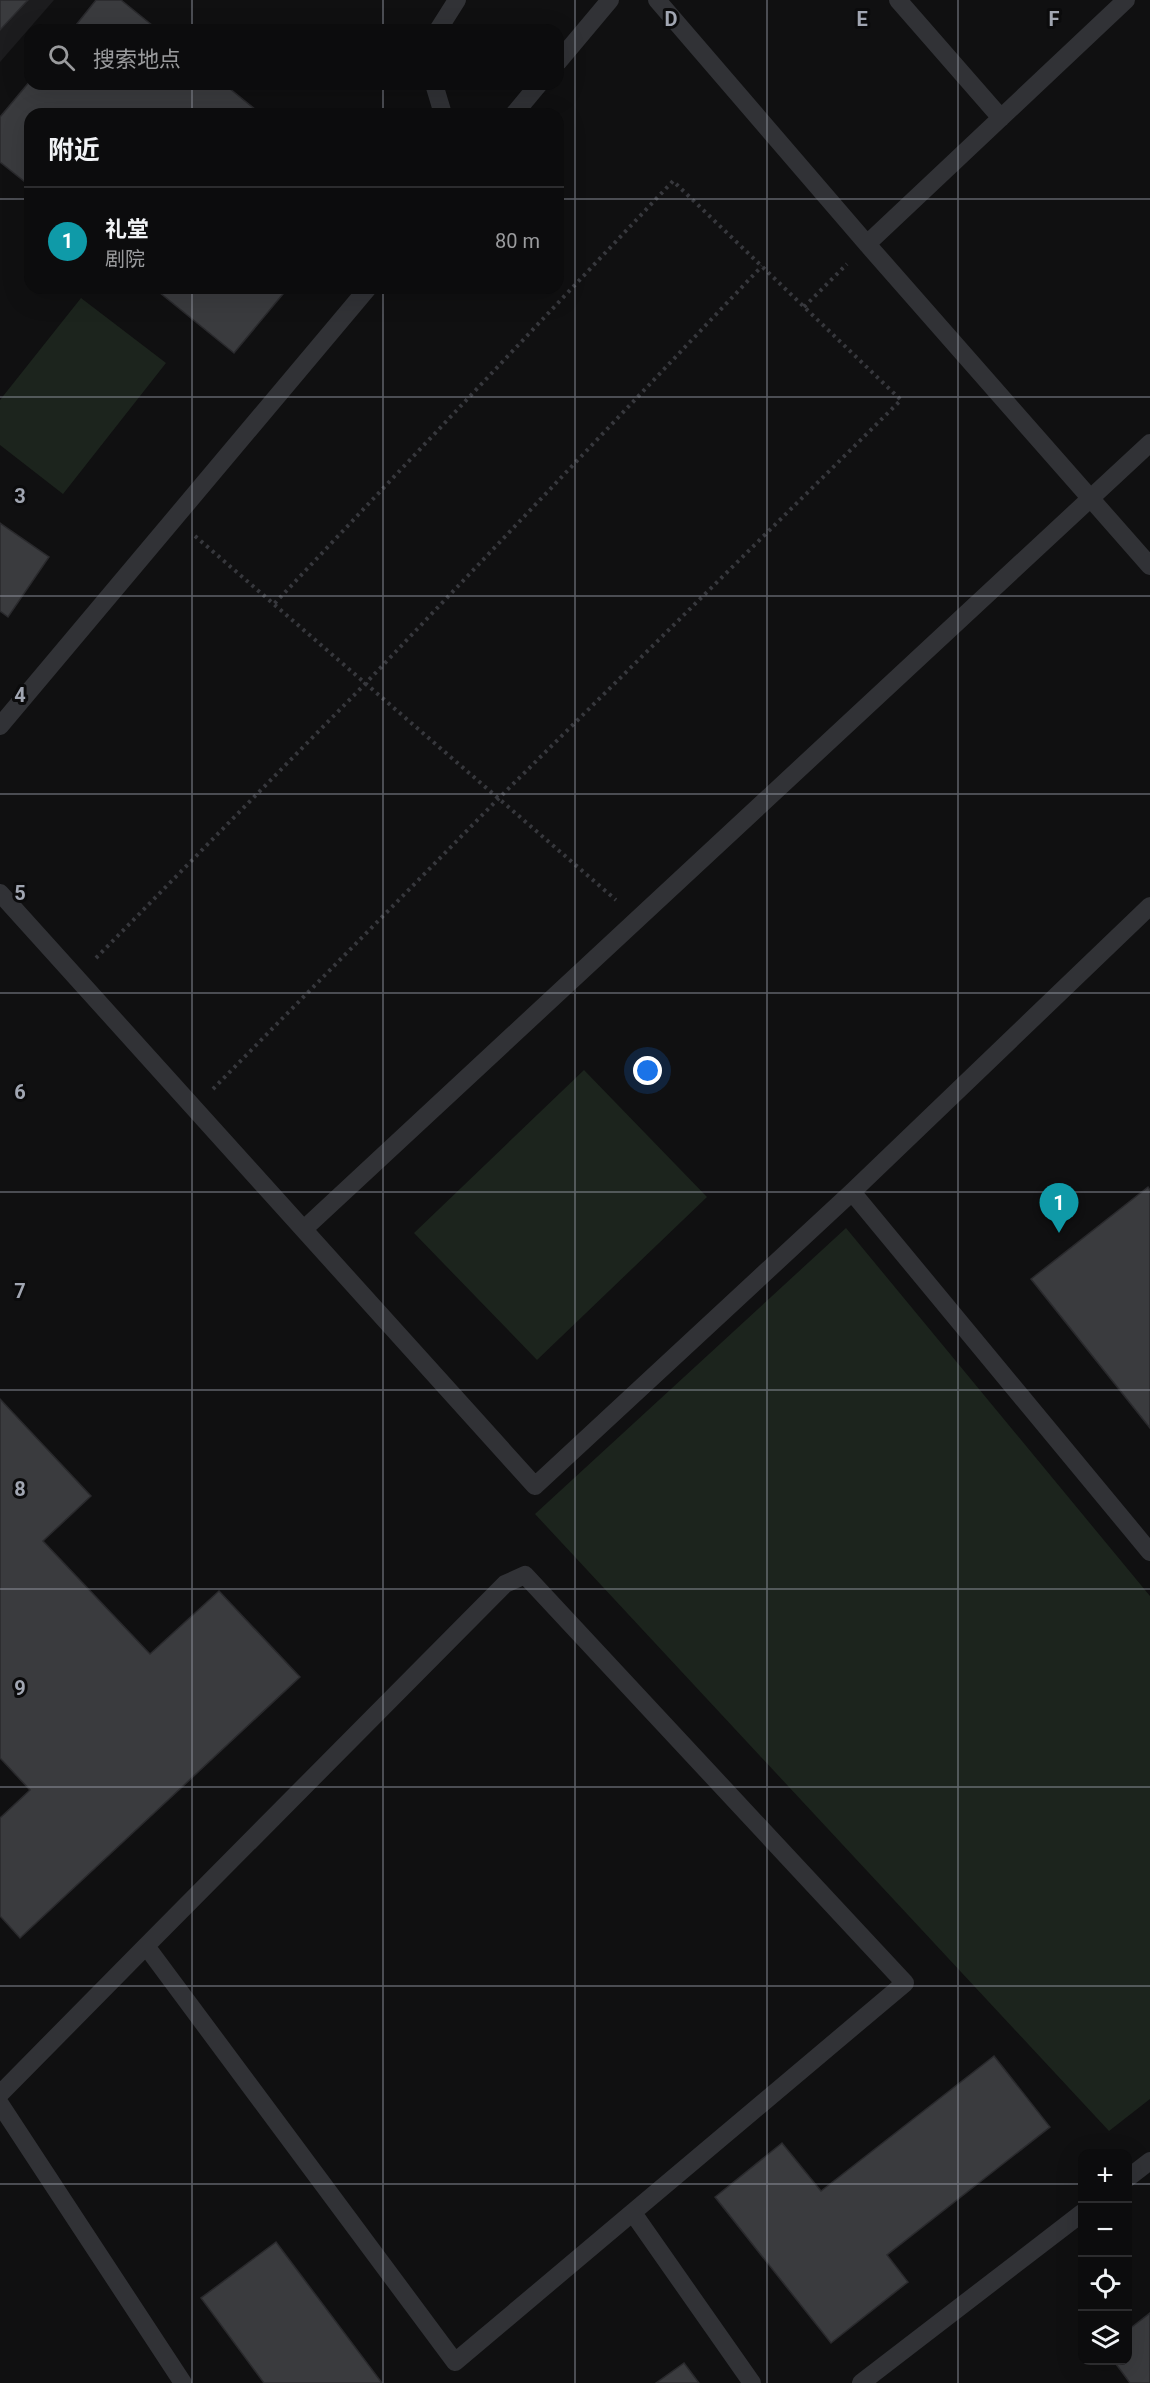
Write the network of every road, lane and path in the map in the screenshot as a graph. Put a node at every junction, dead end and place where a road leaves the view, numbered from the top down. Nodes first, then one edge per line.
1 (457, 0) edge
2 (610, 0) edge
3 (657, 0) edge
4 (898, 0) edge
5 (1126, 0) edge
6 (442, 24) edge
7 (564, 55) edge
8 (436, 90) edge
9 (534, 90) edge
10 (440, 108) edge
11 (519, 108) edge
12 (1001, 118) junction
13 (867, 244) junction
14 (762, 266) junction
15 (363, 294) edge
16 (804, 307) junction
17 (1150, 443) edge
18 (1092, 499) junction
19 (174, 518) junction
20 (1150, 566) edge
21 (274, 604) junction
22 (366, 683) junction
23 (0, 726) edge
24 (500, 797) junction
25 (0, 893) edge
26 (1150, 906) edge
27 (638, 919) junction
28 (77, 978) junction
29 (194, 1108) junction
30 (852, 1192) junction
31 (304, 1229) junction
32 (1150, 1552) edge
33 (146, 1946) junction
34 (0, 2094) edge
35 (0, 2104) edge
36 (1150, 2160) edge
37 (1132, 2175) edge
38 (633, 2213) junction
39 (1078, 2216) edge
40 (183, 2383) edge
41 (752, 2383) edge
42 (861, 2383) edge

1 - 6 lane
2 - 7 lane
3 - 13 lane
4 - 12 lane
5 - 12 lane
8 - 10 lane
9 - 11 lane
12 - 13 lane
13 - 16 path
13 - 18 lane
14 - 16 path
14 - 21 path
14 - 22 path
15 - 19 lane
16 - 24 path
17 - 18 lane
18 - 20 lane
18 - 27 lane
19 - 21 path
19 - 23 lane
21 - 22 path
22 - 24 path
22 - 28 path
24 - 27 path
24 - 29 path
25 - 28 lane
26 - 30 lane
27 - 31 lane
28 - 29 lane
29 - 31 lane
30 - 31 lane
30 - 32 lane
33 - 34 lane
33 - 38 lane
33 - 38 lane
35 - 40 lane
36 - 37 lane
38 - 41 lane
39 - 42 lane

